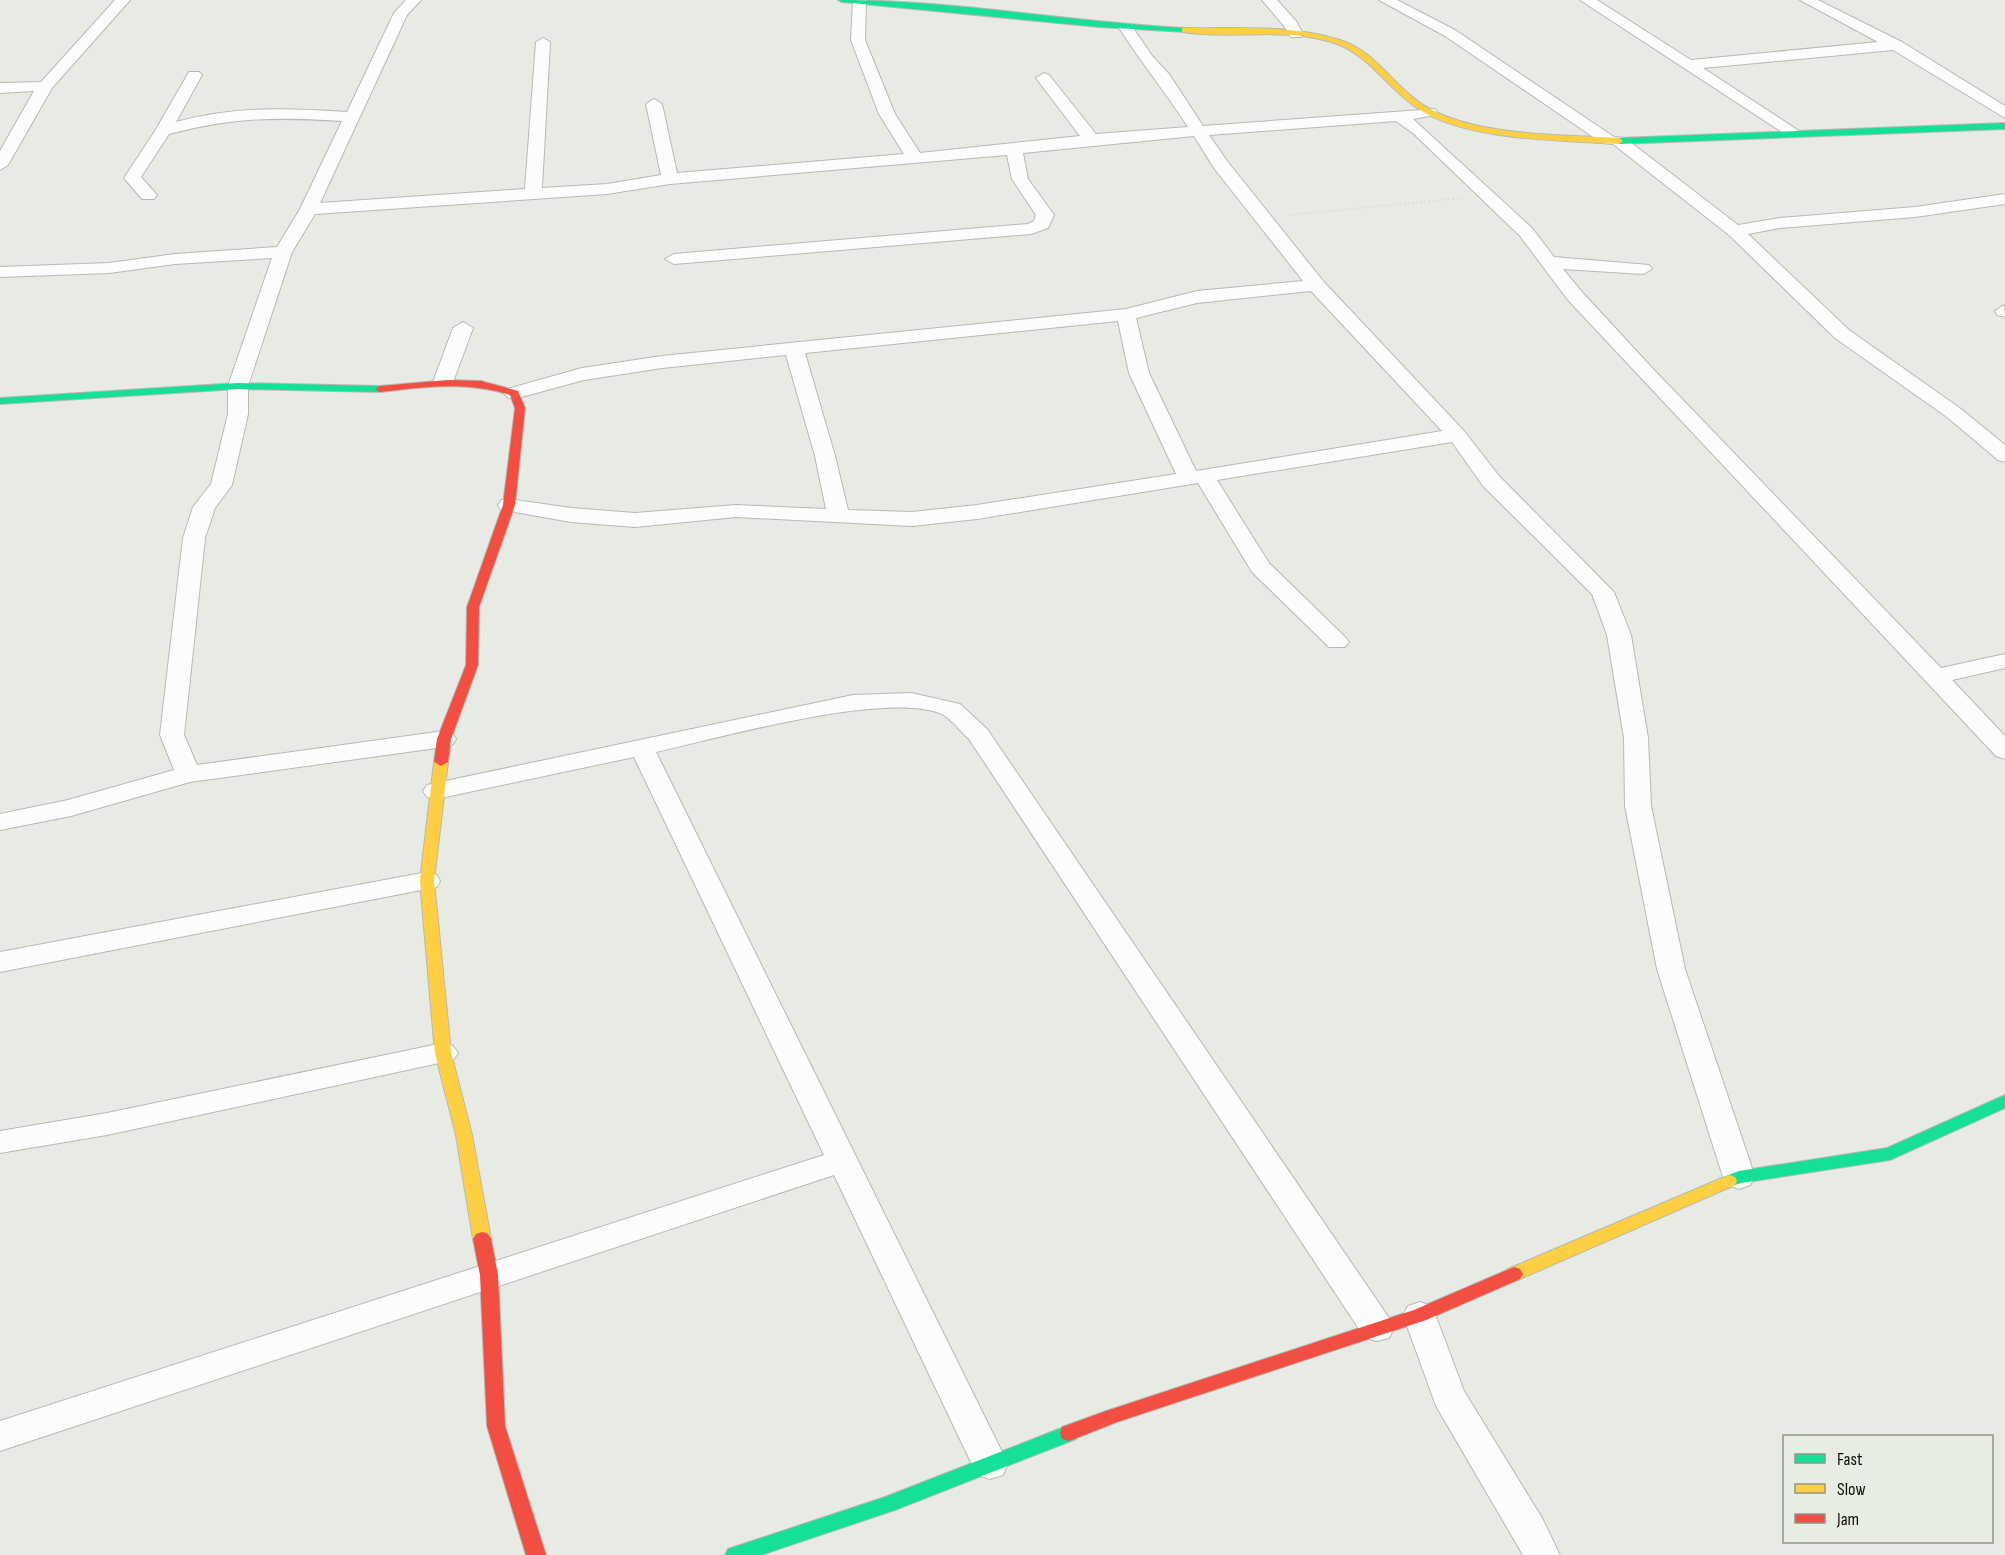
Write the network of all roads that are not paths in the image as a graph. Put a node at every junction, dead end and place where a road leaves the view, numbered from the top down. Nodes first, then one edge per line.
1 (123, 0) edge
2 (414, 0) edge
3 (842, 0) edge
4 (1269, 0) edge
5 (1386, 0) edge
6 (1587, 0) edge
7 (1807, 0) edge
8 (860, 1) edge
9 (920, 2) edge
10 (1126, 28) junction
11 (1296, 34) junction
12 (543, 42) dead end
13 (1897, 45) junction
14 (1688, 65) junction
15 (194, 75) dead end
16 (1044, 78) dead end
17 (45, 86) junction
18 (0, 88) edge
19 (654, 104) dead end
20 (1429, 112) junction
21 (2005, 113) edge
22 (351, 117) junction
23 (1399, 117) junction
24 (2005, 126) edge
25 (163, 131) junction
26 (1198, 132) junction
27 (1794, 133) junction
28 (1091, 140) junction
29 (1613, 140) junction
30 (4, 148) edge
31 (1014, 148) junction
32 (914, 157) junction
33 (0, 165) edge
34 (670, 179) junction
35 (533, 192) junction
36 (148, 195) dead end
37 (2005, 199) edge
38 (309, 210) junction
39 (1735, 231) junction
40 (283, 252) junction
41 (674, 259) dead end
42 (1548, 261) junction
43 (1643, 269) dead end
44 (0, 272) edge
45 (1316, 285) junction
46 (1126, 315) junction
47 (463, 328) dead end
48 (794, 349) junction
49 (443, 382) junction
50 (238, 386) junction
51 (514, 393) junction
52 (0, 401) edge
53 (1456, 435) junction
54 (2005, 456) edge
55 (1196, 476) junction
56 (509, 505) junction
57 (838, 515) junction
58 (1337, 642) dead end
59 (2005, 661) edge
60 (1935, 677) junction
61 (444, 739) junction
62 (642, 748) junction
63 (2005, 751) edge
64 (188, 774) junction
65 (436, 791) junction
66 (0, 822) edge
67 (427, 881) junction
68 (0, 962) edge
69 (442, 1053) junction
70 (2005, 1101) edge
71 (0, 1143) edge
72 (842, 1161) junction
73 (1739, 1177) junction
74 (489, 1275) junction
75 (1420, 1315) junction
76 (1377, 1328) junction
77 (0, 1436) edge
78 (990, 1464) junction
79 (536, 1555) edge
80 (735, 1555) edge
81 (1542, 1555) edge

1 - 17 street
2 - 22 street
3 - 8 street
4 - 11 street
5 - 29 street
6 - 14 street
7 - 13 street
8 - 9 street
8 - 32 street
9 - 10 street
10 - 11 street
10 - 26 street
11 - 20 street
12 - 35 street
13 - 14 street
13 - 21 street
14 - 27 street
15 - 25 street
16 - 28 street
17 - 18 street
17 - 30 street
19 - 34 street
20 - 23 street
20 - 29 street
22 - 25 street
22 - 38 street
23 - 26 street
23 - 42 street
24 - 27 street
25 - 36 street
26 - 28 street
26 - 45 street
27 - 29 street
28 - 31 street
29 - 39 street
30 - 33 street
31 - 32 street
31 - 41 street
32 - 34 street
34 - 35 street
35 - 38 street
37 - 39 street
38 - 40 street
39 - 54 street
40 - 44 street
40 - 50 street
42 - 43 street
42 - 60 street
45 - 46 street
45 - 53 street
46 - 48 street
46 - 55 street
47 - 49 street
48 - 51 street
48 - 57 street
49 - 50 street
49 - 51 street
50 - 52 street
50 - 64 street
51 - 56 street
53 - 55 street
53 - 73 street
55 - 57 street
55 - 58 street
56 - 57 street
56 - 61 street
59 - 60 street
60 - 63 street
61 - 64 street
61 - 65 street
62 - 65 street
62 - 72 street
62 - 76 street
64 - 66 street
65 - 67 street
67 - 68 street
67 - 69 street
69 - 71 street
69 - 74 street
70 - 73 street
72 - 74 street
72 - 78 street
73 - 75 street
74 - 77 street
74 - 79 street
75 - 76 street
75 - 81 street
76 - 78 street
78 - 80 street

